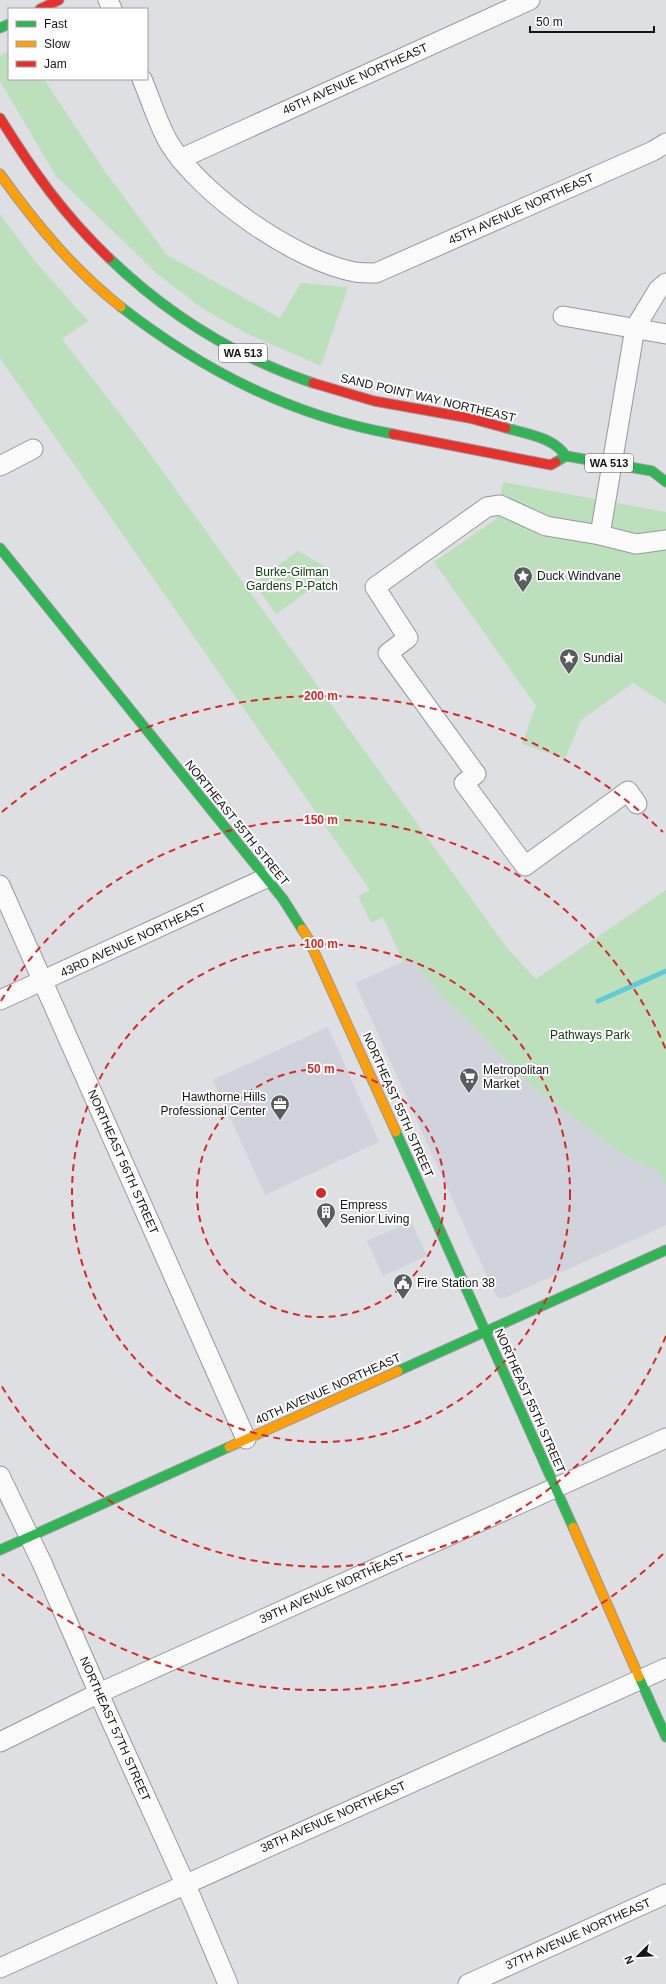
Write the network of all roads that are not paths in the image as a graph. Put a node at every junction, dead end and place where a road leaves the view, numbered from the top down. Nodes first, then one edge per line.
1 (59, 0) edge
2 (530, 0) edge
3 (42, 8) edge
4 (142, 80) edge
5 (0, 118) edge
6 (666, 143) edge
7 (180, 158) junction
8 (0, 174) edge
9 (666, 283) edge
10 (563, 316) dead end
11 (635, 328) junction
12 (666, 334) edge
13 (33, 449) dead end
14 (566, 456) junction
15 (613, 463) junction
16 (0, 466) edge
17 (666, 482) edge
18 (600, 535) junction
19 (666, 540) edge
20 (0, 548) edge
21 (637, 804) dead end
22 (266, 878) junction
23 (0, 885) edge
24 (43, 981) junction
25 (0, 1000) edge
26 (666, 1250) edge
27 (486, 1330) junction
28 (666, 1438) edge
29 (246, 1439) junction
30 (0, 1476) edge
31 (555, 1487) junction
32 (29, 1537) junction
33 (0, 1550) edge
34 (666, 1668) edge
35 (640, 1680) junction
36 (99, 1693) junction
37 (666, 1737) edge
38 (0, 1742) edge
39 (185, 1884) junction
40 (666, 1894) edge
41 (0, 1968) edge
42 (228, 1984) edge
43 (468, 1984) edge

1 - 3 main road
2 - 7 street, 46TH AVENUE NORTHEAST
4 - 7 street
5 - 14 main road, SAND POINT WAY NORTHEAST / WA 513
6 - 7 street, 45TH AVENUE NORTHEAST
8 - 14 main road, WA 513
9 - 11 street
10 - 11 street
11 - 12 street
11 - 15 street
13 - 16 street
14 - 15 main road, WA 513
15 - 17 main road, WA 513
15 - 18 street
18 - 19 street
18 - 21 street
20 - 22 main road, NORTHEAST 55TH STREET
22 - 24 street, 43RD AVENUE NORTHEAST
22 - 27 main road, NORTHEAST 55TH STREET
23 - 24 street, NORTHEAST 56TH STREET
24 - 25 street, 43RD AVENUE NORTHEAST
24 - 29 street, NORTHEAST 56TH STREET
26 - 27 main road, 40TH AVENUE NORTHEAST
27 - 29 main road, 40TH AVENUE NORTHEAST
27 - 31 main road, NORTHEAST 55TH STREET
28 - 31 street, 39TH AVENUE NORTHEAST
29 - 32 main road, 40TH AVENUE NORTHEAST
30 - 32 street, NORTHEAST 57TH STREET
31 - 35 main road, NORTHEAST 55TH STREET
31 - 36 street, 39TH AVENUE NORTHEAST
32 - 33 main road, 40TH AVENUE NORTHEAST
32 - 36 street, NORTHEAST 57TH STREET
34 - 35 street, 38TH AVENUE NORTHEAST
35 - 37 main road, NORTHEAST 55TH STREET
35 - 39 street, 38TH AVENUE NORTHEAST
36 - 38 street, 39TH AVENUE NORTHEAST
36 - 39 street, NORTHEAST 57TH STREET
39 - 41 street, 38TH AVENUE NORTHEAST
39 - 42 street, NORTHEAST 57TH STREET
40 - 43 street, 37TH AVENUE NORTHEAST

